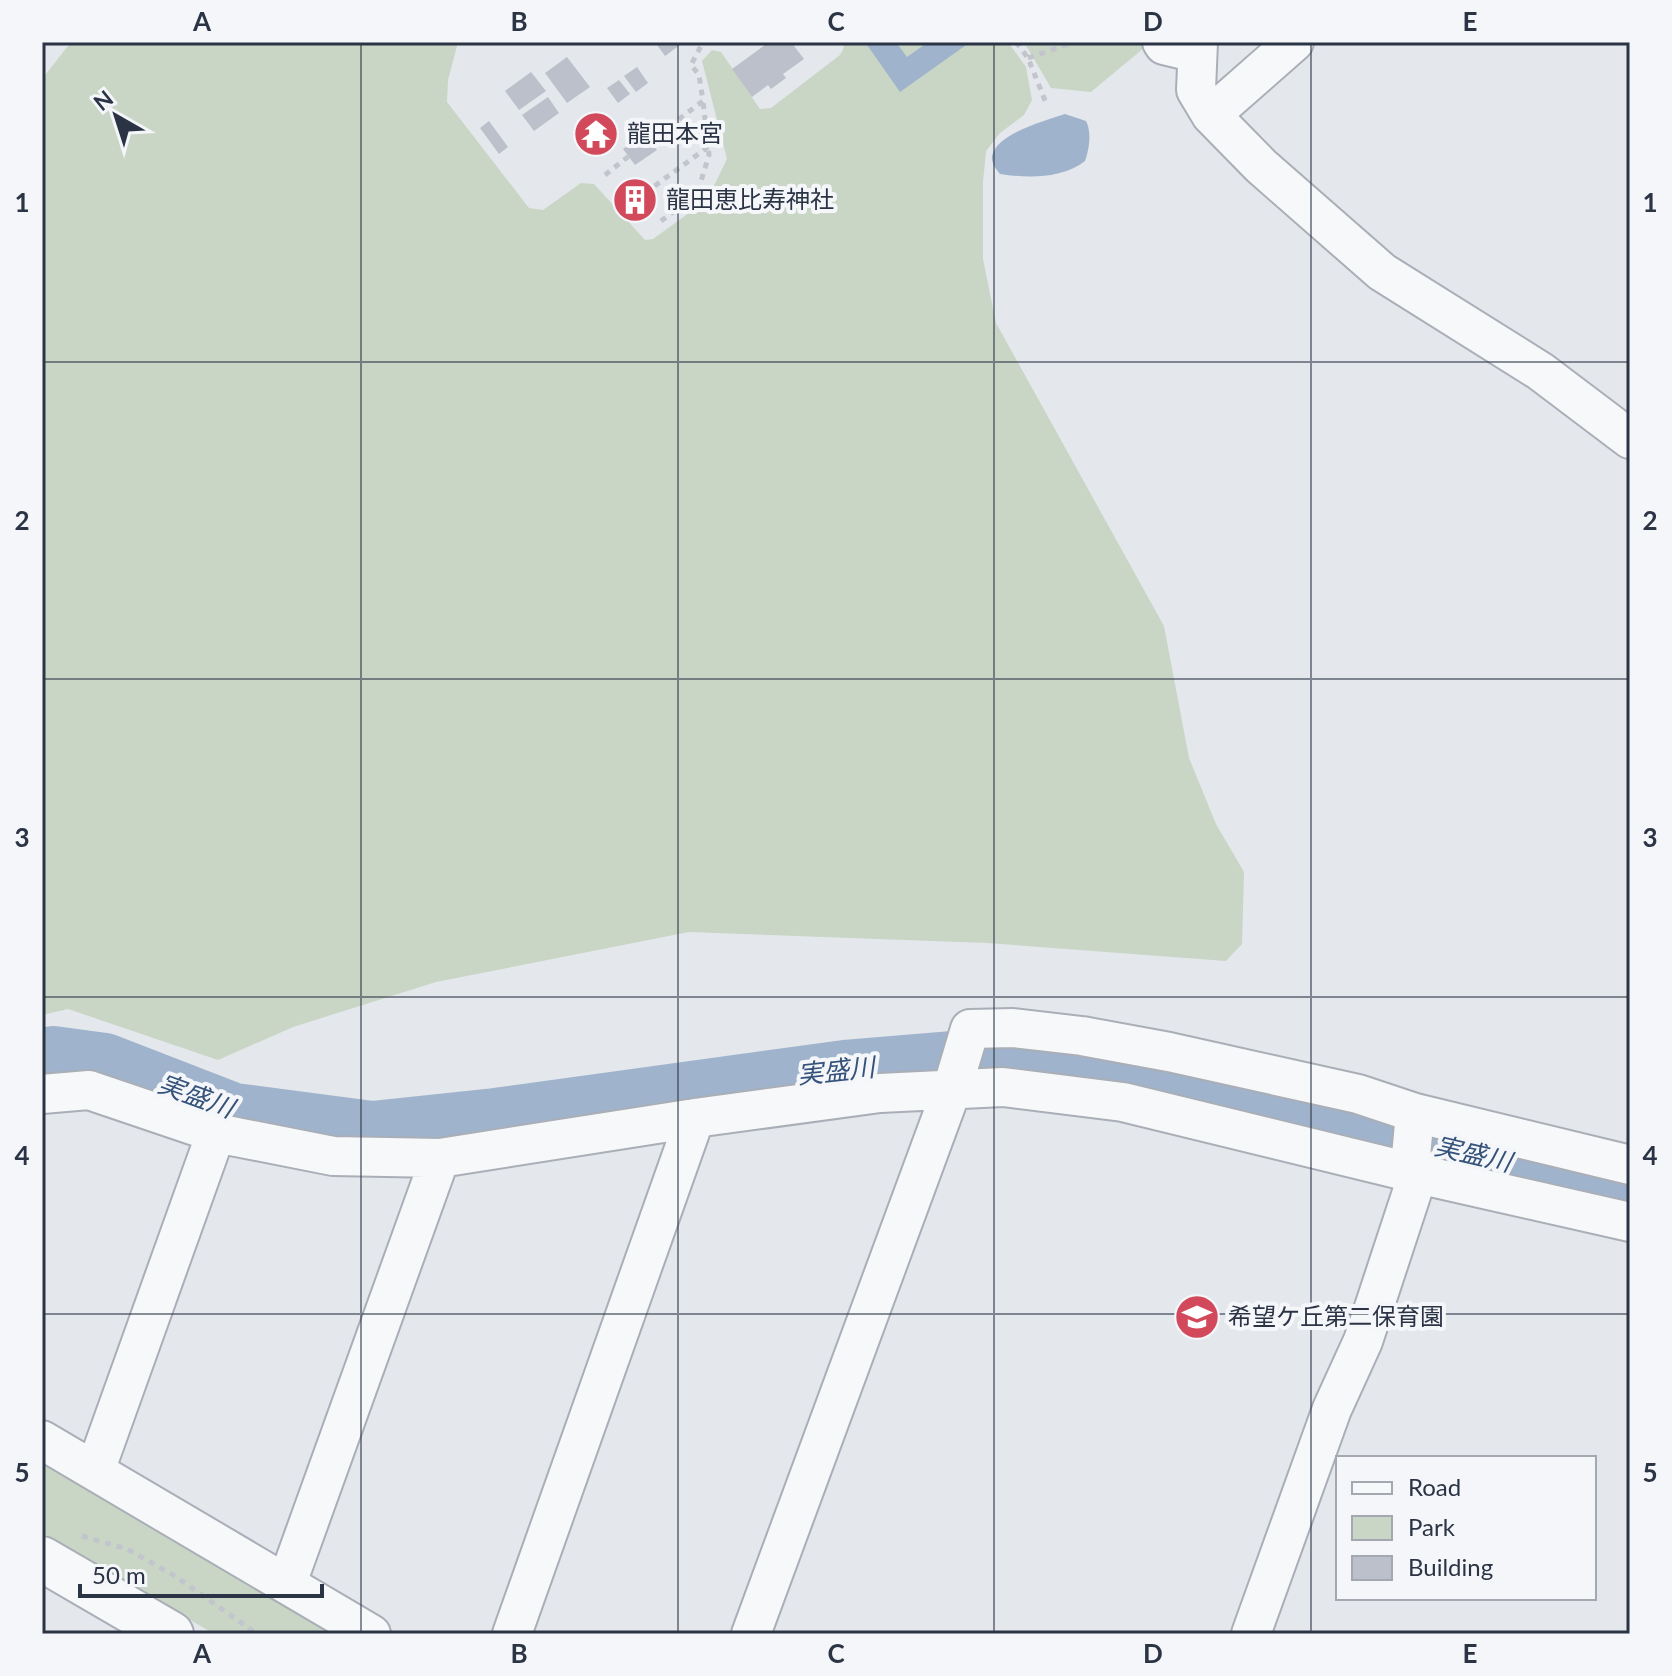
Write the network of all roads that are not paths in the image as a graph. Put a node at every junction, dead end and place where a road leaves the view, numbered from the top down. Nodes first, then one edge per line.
1 (1294, 42) edge
2 (1186, 46) edge
3 (1211, 115) junction
4 (1630, 439) edge
5 (954, 1081) junction
6 (42, 1094) edge
7 (1415, 1113) junction
8 (695, 1118) junction
9 (216, 1133) junction
10 (440, 1158) junction
11 (1414, 1165) junction
12 (1630, 1165) edge
13 (1630, 1222) edge
14 (42, 1440) edge
15 (95, 1471) junction
16 (58, 1546) edge
17 (287, 1583) junction
18 (171, 1634) edge
19 (371, 1634) edge
20 (512, 1634) edge
21 (751, 1634) edge
22 (1251, 1634) edge

1 - 3 street
2 - 3 street
3 - 4 street
5 - 7 street
5 - 8 street
5 - 11 street
5 - 21 street
6 - 9 street
7 - 11 street
7 - 12 street
8 - 10 street
8 - 20 street
9 - 10 street
9 - 15 street
10 - 17 street
11 - 13 street
11 - 22 street
14 - 15 street
15 - 17 street
16 - 18 street
17 - 19 street

